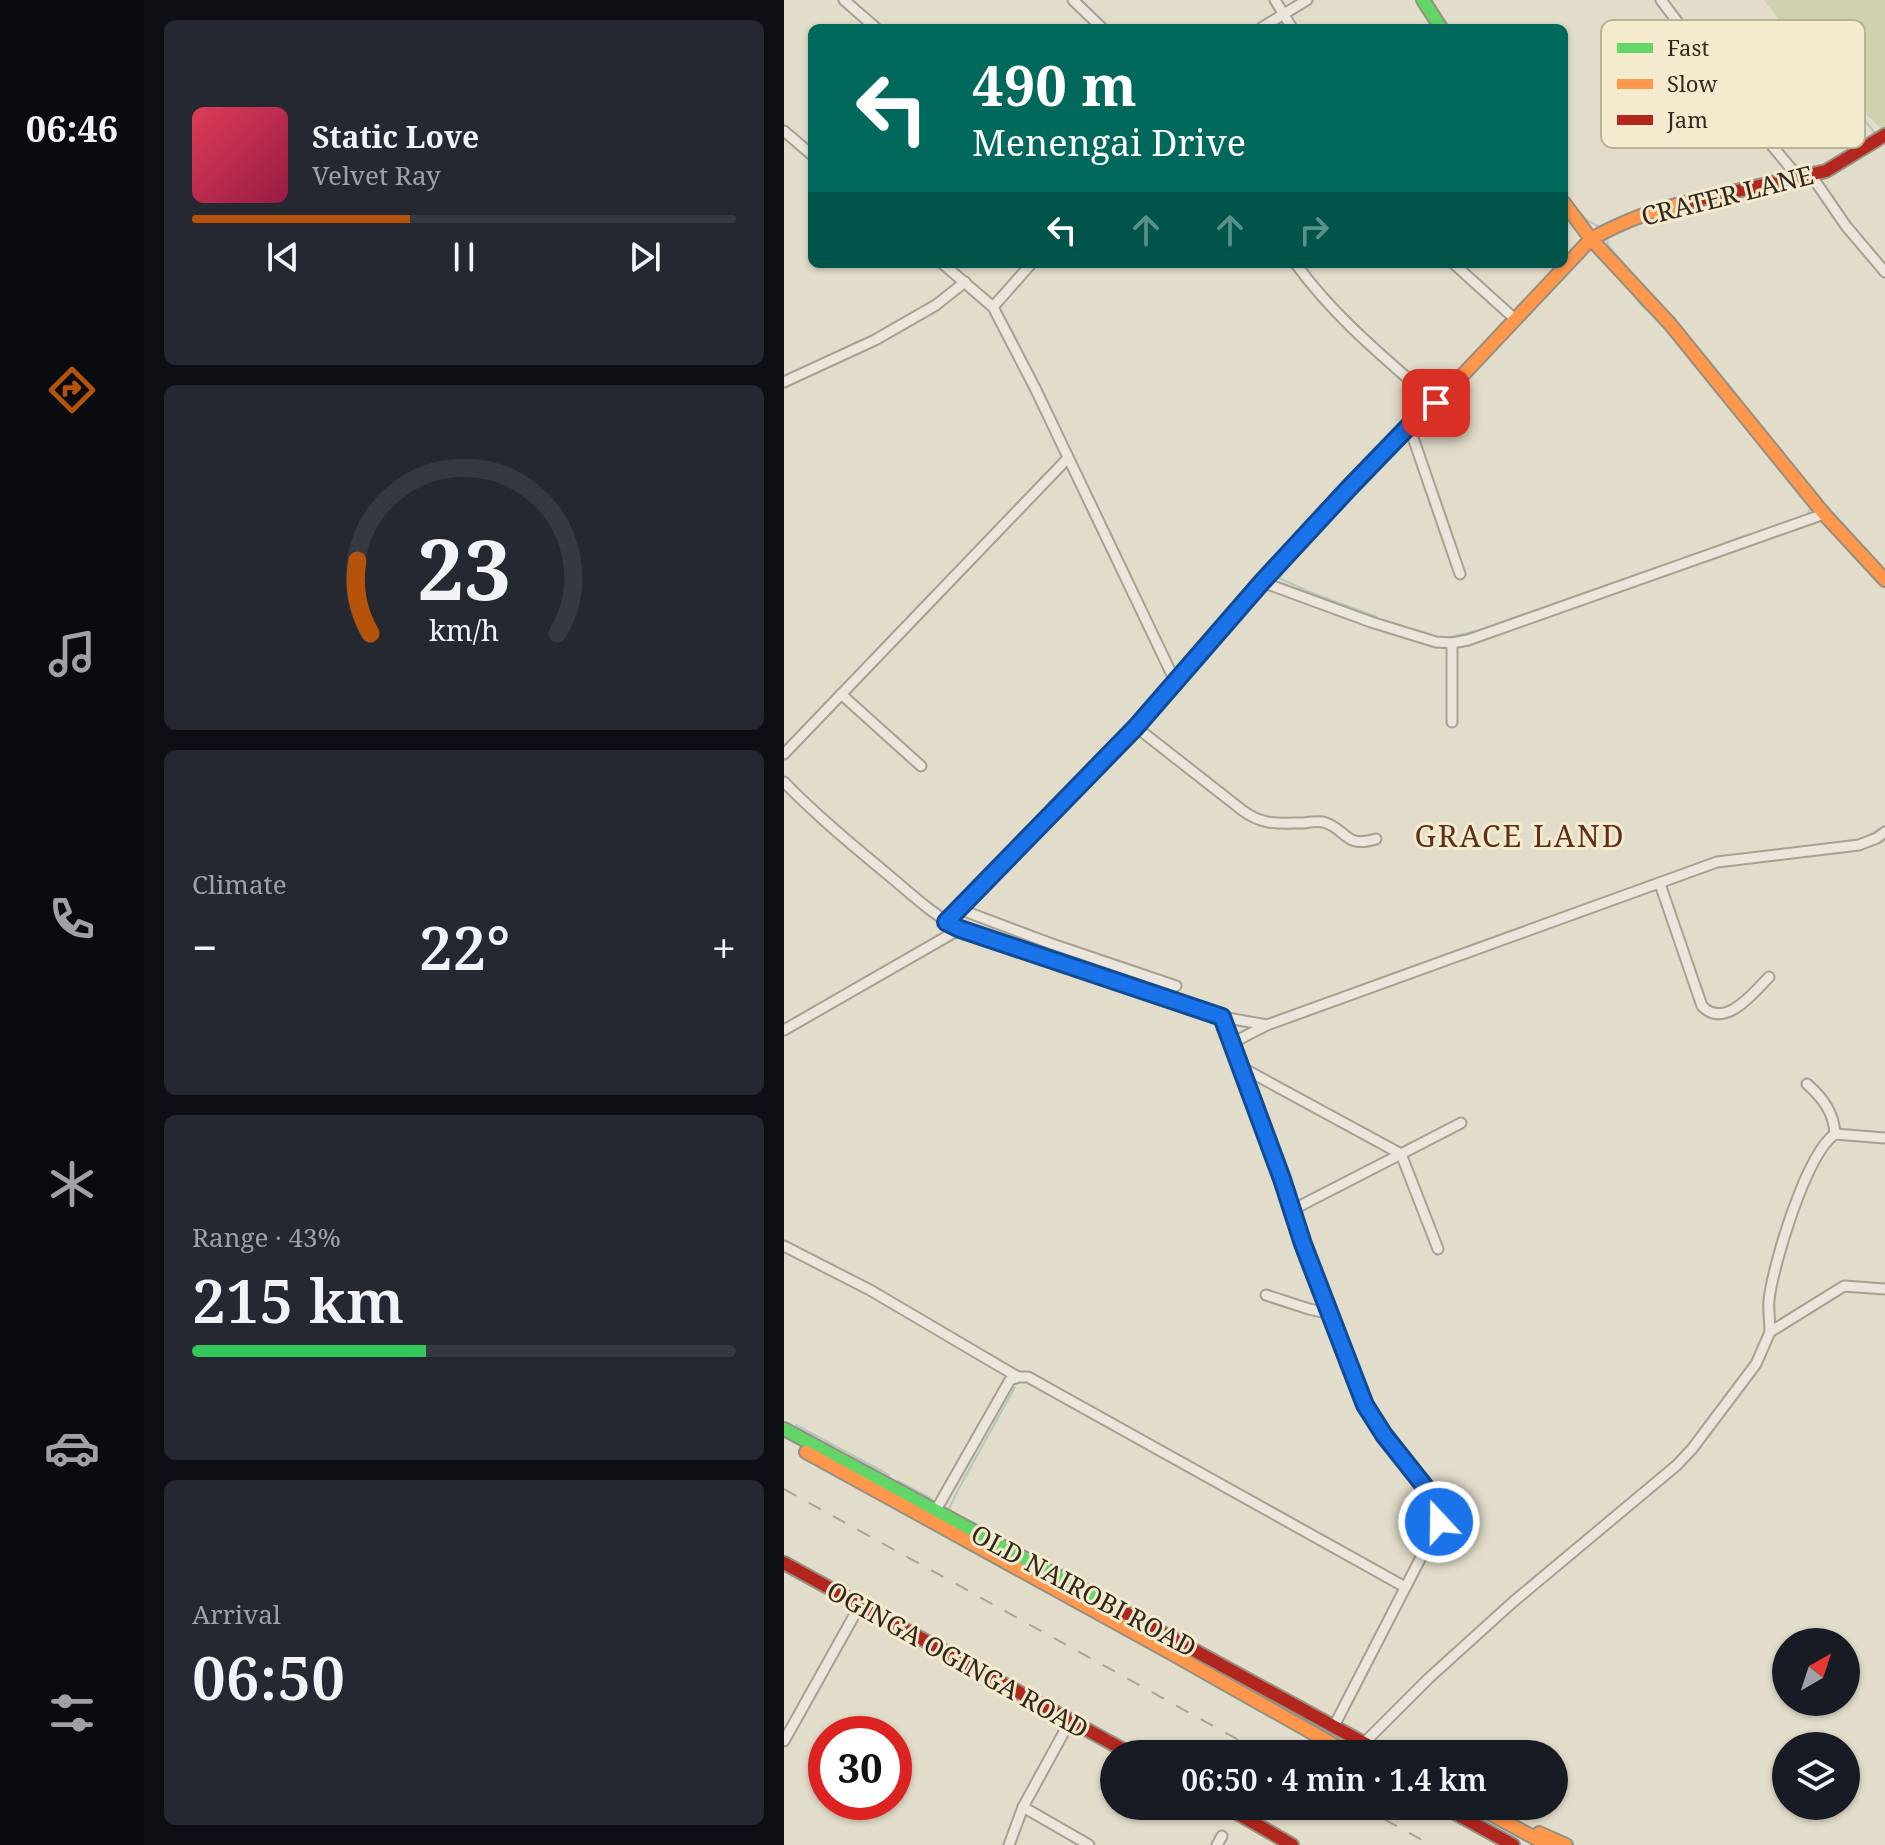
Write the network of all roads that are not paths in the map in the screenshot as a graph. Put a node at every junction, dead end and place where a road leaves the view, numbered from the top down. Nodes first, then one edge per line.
1 (844, 0) edge
2 (1073, 0) edge
3 (1275, 0) edge
4 (1307, 0) edge
5 (1423, 0) edge
6 (1661, 0) edge
7 (1284, 14) junction
8 (1676, 20) edge
9 (871, 24) edge
10 (1098, 24) edge
11 (1268, 24) edge
12 (1290, 24) edge
13 (1438, 24) edge
14 (784, 131) edge
15 (1885, 135) edge
16 (1865, 147) edge
17 (1774, 148) edge
18 (1864, 148) edge
19 (808, 152) edge
20 (1811, 175) junction
21 (1795, 178) junction
22 (1568, 208) edge
23 (1591, 239) junction
24 (1568, 264) edge
25 (948, 268) edge
26 (1027, 268) edge
27 (1299, 268) edge
28 (1458, 268) edge
29 (1564, 268) edge
30 (1885, 272) edge
31 (965, 282) junction
32 (993, 307) junction
33 (1516, 320) junction
34 (784, 382) edge
35 (1436, 403) junction
36 (1409, 426) junction
37 (1068, 458) junction
38 (1824, 514) junction
39 (1460, 574) dead end
40 (1885, 580) edge
41 (1262, 582) junction
42 (1452, 643) junction
43 (1175, 681) junction
44 (841, 694) junction
45 (1452, 722) dead end
46 (1136, 727) junction
47 (784, 754) edge
48 (921, 766) dead end
49 (784, 782) edge
50 (1885, 832) edge
51 (1376, 839) dead end
52 (1660, 884) junction
53 (959, 909) junction
54 (946, 922) junction
55 (960, 929) junction
56 (1769, 977) dead end
57 (1176, 986) dead end
58 (1222, 1017) junction
59 (1267, 1025) junction
60 (784, 1030) edge
61 (1232, 1043) junction
62 (1239, 1066) junction
63 (1807, 1084) dead end
64 (1461, 1123) dead end
65 (1835, 1134) junction
66 (1885, 1138) edge
67 (1401, 1154) junction
68 (1292, 1210) junction
69 (784, 1246) edge
70 (1438, 1249) dead end
71 (1885, 1289) edge
72 (1266, 1295) dead end
73 (1331, 1314) junction
74 (1770, 1332) junction
75 (1018, 1377) junction
76 (784, 1429) edge
77 (784, 1441) edge
78 (936, 1510) junction
79 (784, 1563) edge
80 (1405, 1587) junction
81 (860, 1605) junction
82 (1070, 1721) junction
83 (1334, 1726) junction
84 (1105, 1740) edge
85 (1325, 1740) edge
86 (1359, 1740) edge
87 (1367, 1740) edge
88 (784, 1741) edge
89 (1023, 1807) junction
90 (1245, 1820) edge
91 (1467, 1820) edge
92 (1502, 1820) edge
93 (1503, 1820) edge
94 (1492, 1834) junction
95 (1273, 1840) edge
96 (1546, 1844) edge
97 (1009, 1845) edge
98 (1089, 1845) edge
99 (1292, 1845) edge
100 (1506, 1845) edge
101 (1513, 1845) edge
102 (1566, 1845) edge

1 - 9 street
2 - 10 street
3 - 7 street
4 - 7 street
5 - 13 main road
6 - 8 street
7 - 11 street
7 - 12 street
14 - 19 street
15 - 16 main road, CRATER LANE
17 - 21 street
18 - 20 main road, CRATER LANE
20 - 21 main road, CRATER LANE
20 - 30 street
21 - 23 main road, CRATER LANE
22 - 23 main road
23 - 24 main road, CRATER LANE
23 - 38 main road
25 - 31 street
26 - 32 street
27 - 35 street
28 - 33 street
29 - 33 main road, CRATER LANE
31 - 32 street
31 - 34 street
32 - 37 street
33 - 35 main road, CRATER LANE
35 - 36 main road, CRATER LANE
36 - 39 street
36 - 41 main road, CRATER LANE
37 - 43 street
37 - 44 street
38 - 40 main road
38 - 42 street
41 - 42 street
41 - 43 main road, CRATER LANE
42 - 45 street
43 - 46 main road, CRATER LANE
44 - 47 street
44 - 48 street
46 - 51 street
46 - 53 main road, CRATER LANE
49 - 54 street
50 - 52 street
52 - 56 street
52 - 59 street
53 - 54 main road, CRATER LANE
53 - 57 street
54 - 55 street
55 - 58 street
55 - 60 street
58 - 59 street
58 - 61 street
59 - 61 street
61 - 62 street
62 - 67 street
62 - 68 street
63 - 65 street
64 - 67 street
65 - 66 street
65 - 74 street
67 - 68 street
67 - 70 street
68 - 73 street
69 - 75 street
71 - 74 street
72 - 73 street
73 - 80 street
74 - 87 street
75 - 78 street
75 - 80 street
76 - 78 main road, OLD NAIROBI ROAD
77 - 85 main road, OLD NAIROBI ROAD
78 - 83 main road, OLD NAIROBI ROAD
79 - 81 main road, OGINGA OGINGA ROAD
80 - 83 street
81 - 82 main road, OGINGA OGINGA ROAD
81 - 88 street
82 - 84 main road, OGINGA OGINGA ROAD
82 - 89 street
83 - 86 main road, OLD NAIROBI ROAD
89 - 97 street
89 - 98 street
90 - 95 main road
91 - 94 main road
92 - 96 main road
93 - 102 main road
94 - 100 main road
94 - 101 main road
95 - 99 main road

